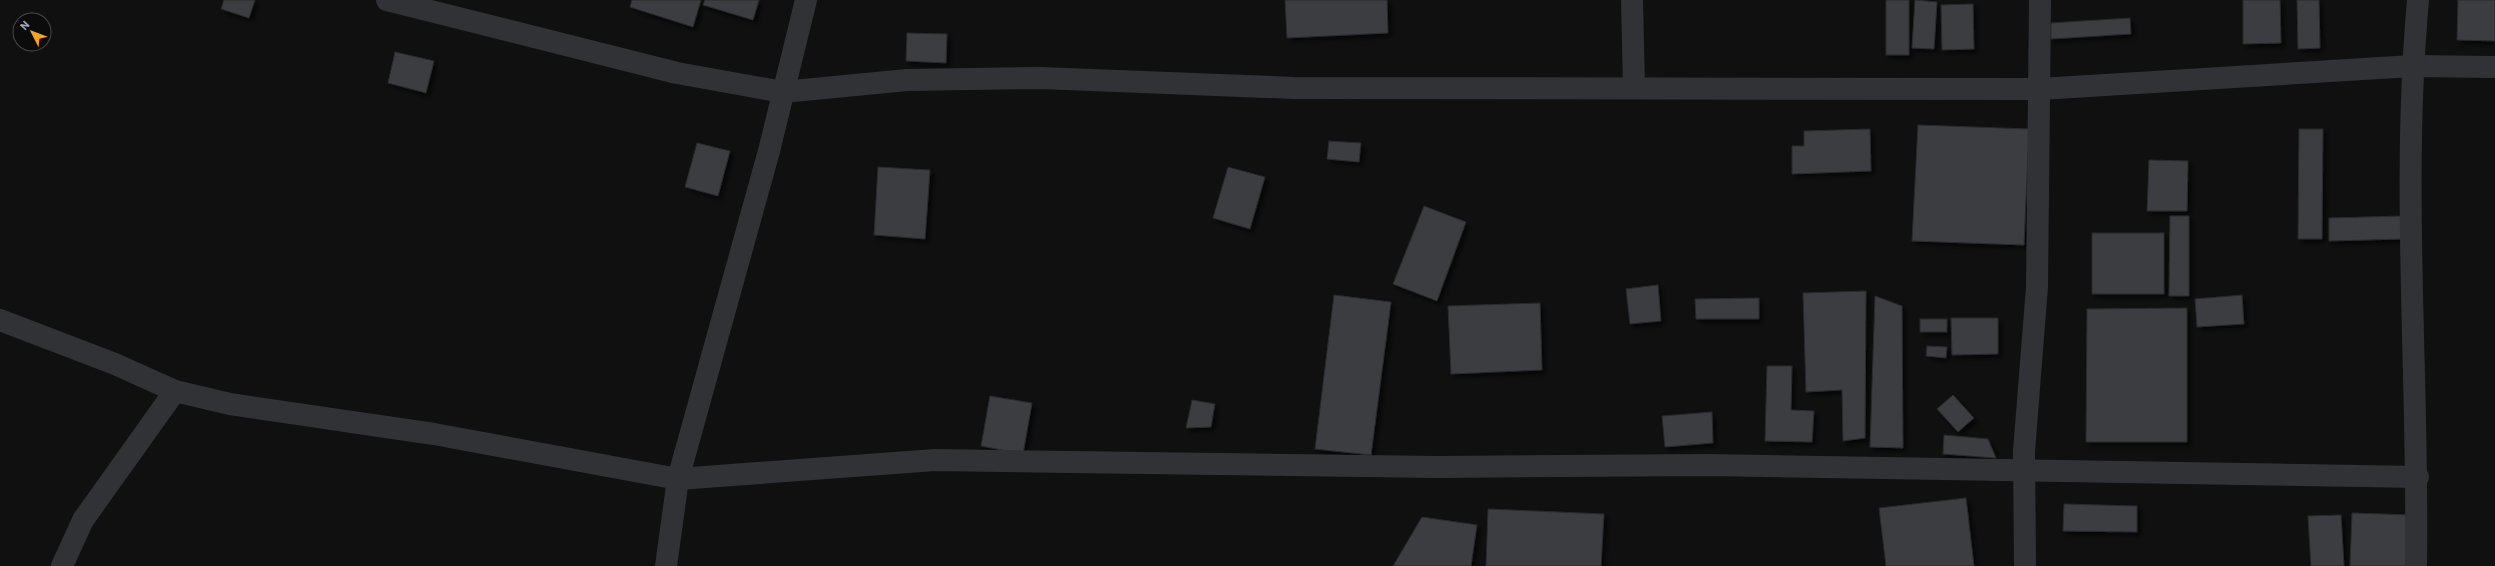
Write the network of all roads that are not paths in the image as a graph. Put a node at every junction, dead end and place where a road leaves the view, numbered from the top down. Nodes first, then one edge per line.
1 (387, 0) edge
2 (806, 0) edge
3 (1632, 0) edge
4 (2040, 0) edge
5 (2418, 0) edge
6 (2412, 66) junction
7 (2495, 67) edge
8 (1634, 88) junction
9 (2040, 89) junction
10 (783, 92) junction
11 (0, 320) edge
12 (175, 391) junction
13 (2024, 470) junction
14 (2418, 477) junction
15 (678, 478) junction
16 (62, 566) edge
17 (666, 566) edge
18 (2025, 566) edge
19 (2416, 566) edge

1 - 10 street
2 - 10 street
3 - 8 street
4 - 9 street
5 - 6 street
6 - 7 street
6 - 9 street
6 - 14 street
8 - 9 street
8 - 10 street
9 - 13 street
10 - 15 street
11 - 12 street
12 - 15 street
12 - 16 street
13 - 14 street
13 - 15 street
13 - 18 street
14 - 19 street
15 - 17 street

